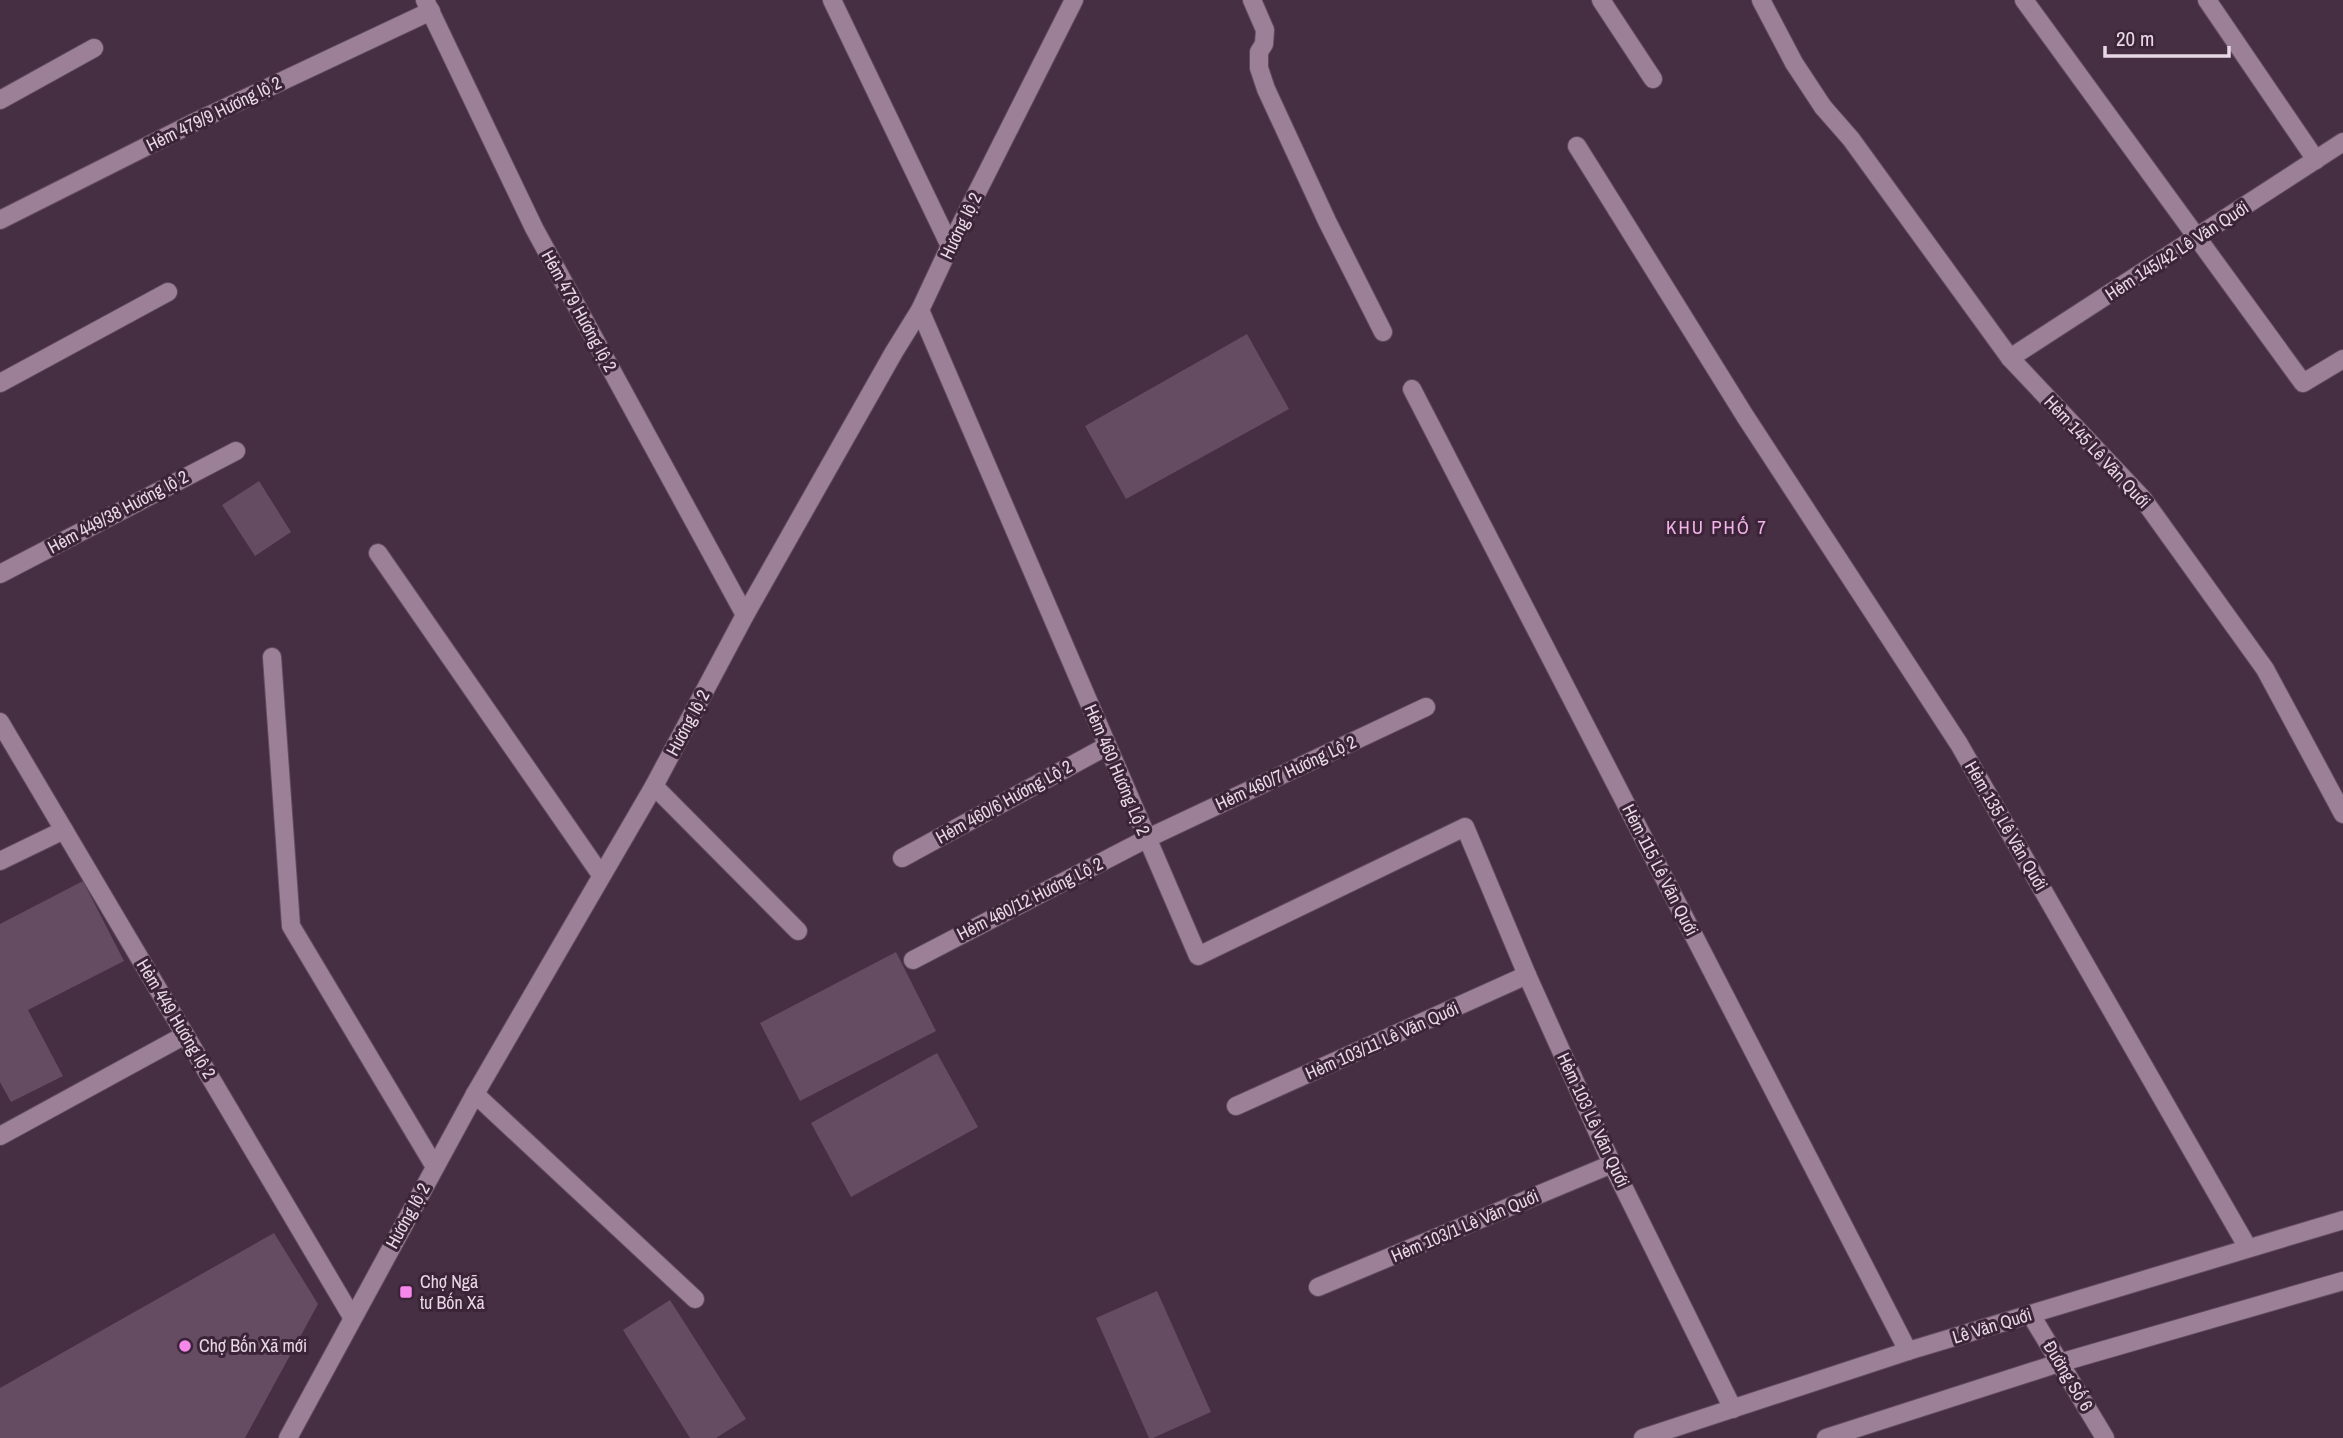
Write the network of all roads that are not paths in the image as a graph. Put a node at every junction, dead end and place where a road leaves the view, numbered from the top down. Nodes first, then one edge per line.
1 (832, 0) edge
2 (1074, 0) edge
3 (1252, 0) edge
4 (1601, 0) edge
5 (1761, 0) edge
6 (2024, 0) edge
7 (2207, 0) edge
8 (428, 6) edge
9 (94, 48) dead end
10 (1653, 79) dead end
11 (0, 100) edge
12 (2343, 142) edge
13 (1577, 146) dead end
14 (2316, 160) junction
15 (0, 220) edge
16 (2197, 238) junction
17 (950, 246) junction
18 (168, 292) dead end
19 (920, 310) junction
20 (1383, 332) dead end
21 (2010, 358) junction
22 (2343, 359) edge
23 (0, 383) edge
24 (1412, 389) dead end
25 (236, 451) dead end
26 (378, 553) dead end
27 (0, 574) edge
28 (745, 615) junction
29 (272, 657) dead end
30 (1426, 707) dead end
31 (0, 722) edge
32 (1107, 746) junction
33 (654, 786) junction
34 (2343, 814) edge
35 (1465, 827) joint
36 (64, 830) junction
37 (1146, 839) junction
38 (902, 858) dead end
39 (0, 861) edge
40 (601, 875) junction
41 (798, 932) dead end
42 (913, 960) dead end
43 (1527, 975) junction
44 (185, 1035) junction
45 (475, 1094) junction
46 (1236, 1106) dead end
47 (0, 1136) edge
48 (1612, 1164) junction
49 (435, 1167) junction
50 (2343, 1220) edge
51 (2248, 1248) junction
52 (2343, 1281) edge
53 (1318, 1287) dead end
54 (695, 1299) dead end
55 (2031, 1315) junction
56 (352, 1317) junction
57 (1908, 1351) junction
58 (2059, 1363) junction
59 (1733, 1409) junction
60 (288, 1438) edge
61 (1643, 1438) edge
62 (1826, 1438) edge
63 (2105, 1438) edge

1 - 17 street
2 - 17 street, Hương lộ 2
3 - 20 street
4 - 10 street
5 - 21 street, Hẻm 145 Lê Văn Quới
6 - 16 street
7 - 14 street
8 - 15 street, Hẻm 479/9 Hương lộ 2
8 - 28 street, Hẻm 479 Hương lộ 2
9 - 11 street
12 - 14 street, Hẻm 145/42 Lê Văn Quới
13 - 51 street, Hẻm 135 Lê Văn Quới
14 - 16 street, Hẻm 145/42 Lê Văn Quới
16 - 21 street, Hẻm 145/42 Lê Văn Quới
16 - 22 street
17 - 19 street, Hương lộ 2
18 - 23 street
19 - 28 street, Hương lộ 2
19 - 32 street, Hẻm 460 Hương Lộ 2
21 - 34 street, Hẻm 145 Lê Văn Quới
24 - 57 street, Hẻm 115 Lê Văn Quới
25 - 27 street, Hẻm 449/38 Hương lộ 2
26 - 40 street
28 - 33 street, Hương lộ 2
29 - 49 street
30 - 37 street, Hẻm 460/7 Hương Lộ 2
31 - 36 street, Hẻm 449 Hương lộ 2
32 - 37 street, Hẻm 460 Hương Lộ 2
32 - 38 street, Hẻm 460/6 Hương Lộ 2
33 - 40 street, Hương lộ 2
33 - 41 street
35 - 37 street, Hẻm 460 Hương Lộ 2
35 - 43 street, Hẻm 103 Lê Văn Quới
36 - 39 street
36 - 44 street, Hẻm 449 Hương lộ 2
37 - 42 street, Hẻm 460/12 Hương Lộ 2
40 - 45 street, Hương lộ 2
43 - 46 street, Hẻm 103/11 Lê Văn Quới
43 - 48 street, Hẻm 103 Lê Văn Quới
44 - 47 street
44 - 56 street, Hẻm 449 Hương lộ 2
45 - 49 street, Hương lộ 2
45 - 54 street
48 - 53 street, Hẻm 103/1 Lê Văn Quới
48 - 59 street, Hẻm 103 Lê Văn Quới
49 - 56 street, Hương lộ 2
50 - 51 street, Lê Văn Quới
51 - 55 street, Lê Văn Quới
52 - 58 street
55 - 57 street, Lê Văn Quới
55 - 58 street, Đường Số 6
56 - 60 street, Hương lộ 2
57 - 59 street, Lê Văn Quới
58 - 62 street
58 - 63 street, Đường Số 6
59 - 61 street, Lê Văn Quới

